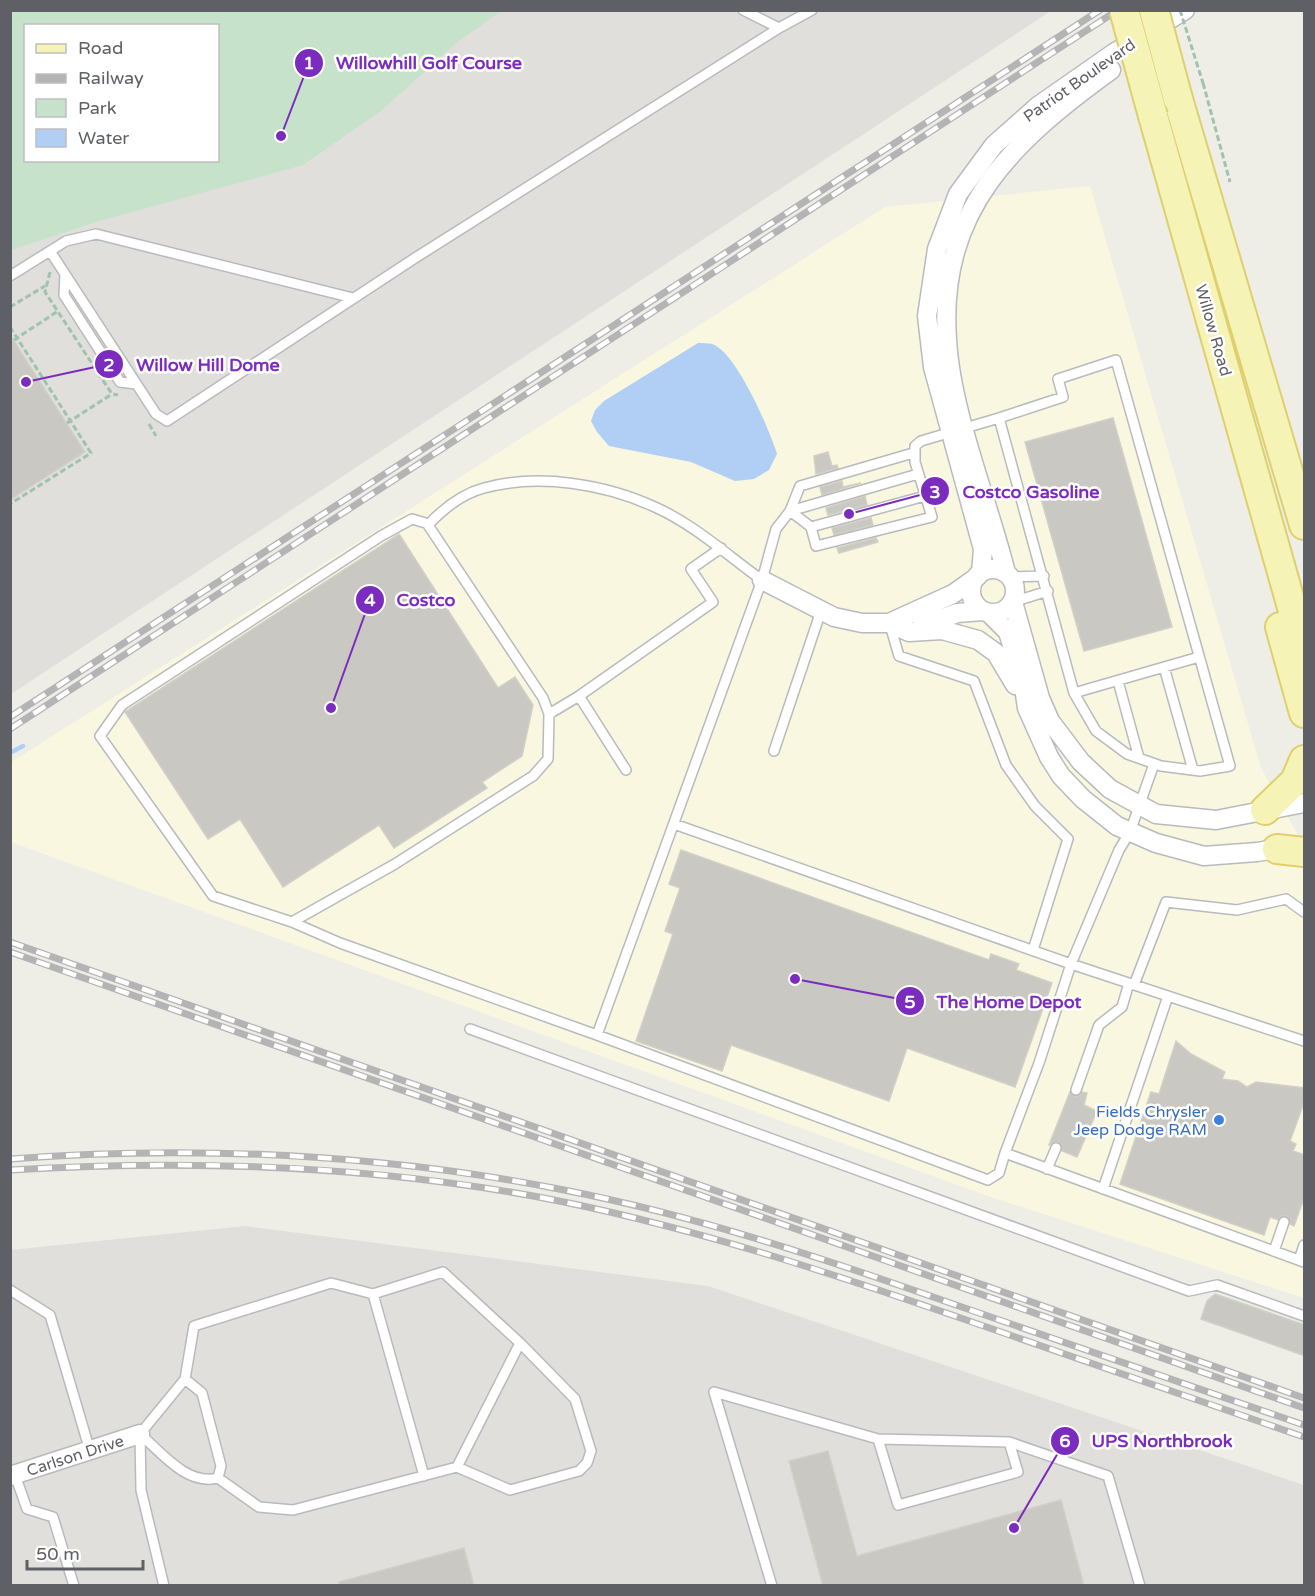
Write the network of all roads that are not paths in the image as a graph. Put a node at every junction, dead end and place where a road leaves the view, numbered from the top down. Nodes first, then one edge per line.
1 (743, 10) edge
2 (812, 10) edge
3 (1124, 10) edge
4 (1154, 10) edge
5 (1185, 10) edge
6 (1197, 10) edge
7 (779, 28) junction
8 (50, 251) junction
9 (10, 276) edge
10 (353, 298) junction
11 (999, 418) junction
12 (958, 432) junction
13 (913, 453) junction
14 (918, 474) junction
15 (925, 496) junction
16 (790, 511) junction
17 (429, 524) junction
18 (1305, 525) edge
19 (811, 527) junction
20 (721, 548) junction
21 (1283, 574) junction
22 (979, 575) junction
23 (1008, 575) junction
24 (1044, 576) junction
25 (762, 580) junction
26 (1048, 591) junction
27 (1013, 602) junction
28 (821, 611) junction
29 (986, 612) junction
30 (889, 623) junction
31 (909, 632) junction
32 (1305, 650) edge
33 (1199, 657) junction
34 (1164, 668) junction
35 (1118, 681) junction
36 (1074, 693) junction
37 (579, 696) junction
38 (1027, 708) junction
39 (1305, 713) edge
40 (549, 714) junction
41 (774, 751) dead end
42 (1138, 758) junction
43 (1305, 760) edge
44 (1154, 764) junction
45 (626, 770) dead end
46 (1193, 770) junction
47 (1305, 803) edge
48 (1140, 805) junction
49 (1265, 810) junction
50 (674, 824) junction
51 (1130, 831) junction
52 (1305, 843) edge
53 (1291, 850) edge
54 (1305, 912) edge
55 (292, 922) junction
56 (1033, 950) junction
57 (1071, 964) junction
58 (1132, 984) junction
59 (1168, 996) junction
60 (470, 1029) dead end
61 (597, 1035) junction
62 (1305, 1041) edge
63 (1076, 1090) dead end
64 (1056, 1148) dead end
65 (1005, 1153) junction
66 (1047, 1169) junction
67 (1103, 1189) junction
68 (1284, 1222) dead end
69 (1305, 1245) edge
70 (1274, 1251) junction
71 (1302, 1262) edge
72 (10, 1290) edge
73 (374, 1294) junction
74 (1305, 1316) edge
75 (520, 1343) junction
76 (185, 1379) junction
77 (140, 1434) junction
78 (878, 1439) junction
79 (1009, 1442) junction
80 (90, 1451) junction
81 (457, 1467) junction
82 (13, 1476) edge
83 (424, 1476) junction
84 (219, 1478) junction
85 (74, 1586) edge
86 (164, 1586) edge
87 (772, 1586) edge
88 (1140, 1586) edge

1 - 7 lane
2 - 7 lane
3 - 21 main road, Willow Road, bridge
4 - 18 main road, Willow Road, bridge
5 - 12 street, Patriot Boulevard
6 - 12 street, Patriot Boulevard
7 - 10 lane
8 - 9 lane
8 - 10 lane
8 - 10 lane
11 - 12 lane
11 - 24 lane
11 - 33 lane
12 - 13 lane
12 - 22 street, Patriot Boulevard
12 - 23 street, Patriot Boulevard
13 - 14 lane
13 - 16 lane
14 - 15 lane
14 - 16 lane
15 - 19 lane
15 - 19 lane
16 - 19 lane
16 - 25 lane
17 - 20 lane
17 - 40 lane
17 - 55 lane
20 - 25 lane
20 - 37 lane
21 - 32 main road, Willow Road
21 - 39 main road
22 - 23 street
22 - 29 street, Patriot Boulevard
22 - 30 street
23 - 24 lane
23 - 27 street, Patriot Boulevard
24 - 26 lane
25 - 28 street
25 - 50 lane
26 - 27 lane
26 - 36 lane
27 - 29 street
27 - 48 street, Patriot Boulevard
28 - 30 street
28 - 41 lane
29 - 31 street
29 - 38 street, Patriot Boulevard
30 - 31 street
30 - 56 lane
31 - 38 street
33 - 34 lane
33 - 46 lane
34 - 35 lane
34 - 46 lane
35 - 36 lane
35 - 42 lane
36 - 42 lane
37 - 40 lane
37 - 45 lane
38 - 51 street, Patriot Boulevard
40 - 55 lane
42 - 44 lane
43 - 49 main road
44 - 46 lane
44 - 48 lane
47 - 49 street, Patriot Boulevard
48 - 49 street, Patriot Boulevard
48 - 51 lane
50 - 56 lane
50 - 61 lane
51 - 53 street, Patriot Boulevard
51 - 57 lane
52 - 53 street, Patriot Boulevard
54 - 58 lane
55 - 61 lane
56 - 57 lane
57 - 58 lane
57 - 65 lane
58 - 59 lane
58 - 63 lane
59 - 62 lane
59 - 67 lane
60 - 74 lane
61 - 65 lane
64 - 66 lane
65 - 66 lane
66 - 67 lane
67 - 70 lane
68 - 70 lane
69 - 71 lane
70 - 71 lane
72 - 80 lane
73 - 75 lane
73 - 76 lane
73 - 83 lane
75 - 81 lane
75 - 81 lane
76 - 77 lane
76 - 84 lane
77 - 80 street, Carlson Drive
77 - 84 lane
77 - 86 lane
78 - 79 lane
78 - 79 lane
78 - 87 lane
79 - 88 lane
80 - 82 street, Carlson Drive
81 - 83 lane
82 - 85 lane
83 - 84 lane

